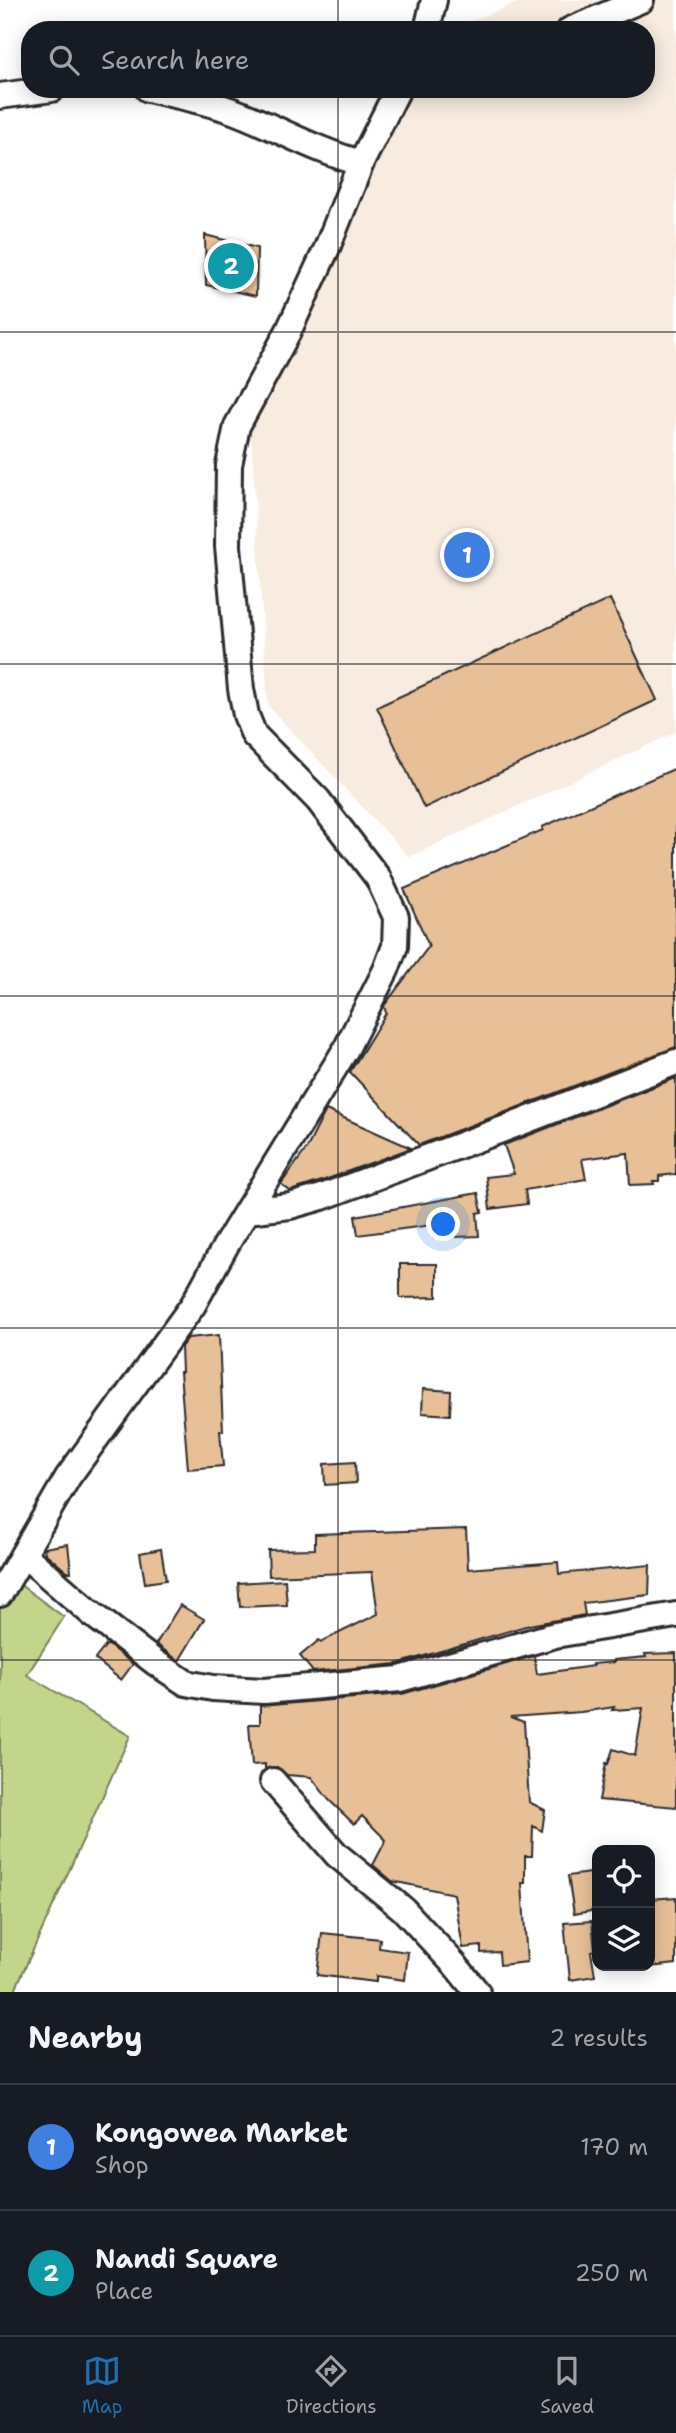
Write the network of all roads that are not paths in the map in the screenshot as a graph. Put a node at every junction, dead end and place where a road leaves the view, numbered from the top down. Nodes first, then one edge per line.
1 (434, 0) edge
2 (640, 0) edge
3 (429, 21) edge
4 (591, 21) edge
5 (21, 93) edge
6 (0, 96) edge
7 (187, 98) edge
8 (394, 98) edge
9 (361, 163) junction
10 (676, 1062) edge
11 (247, 1211) junction
12 (23, 1554) junction
13 (0, 1594) edge
14 (676, 1615) edge
15 (273, 1781) dead end
16 (477, 1992) edge

1 - 3 street
2 - 4 street
5 - 6 street
7 - 9 street
8 - 9 street
9 - 11 street
10 - 11 street
11 - 12 street
12 - 13 street
12 - 14 street
15 - 16 street

